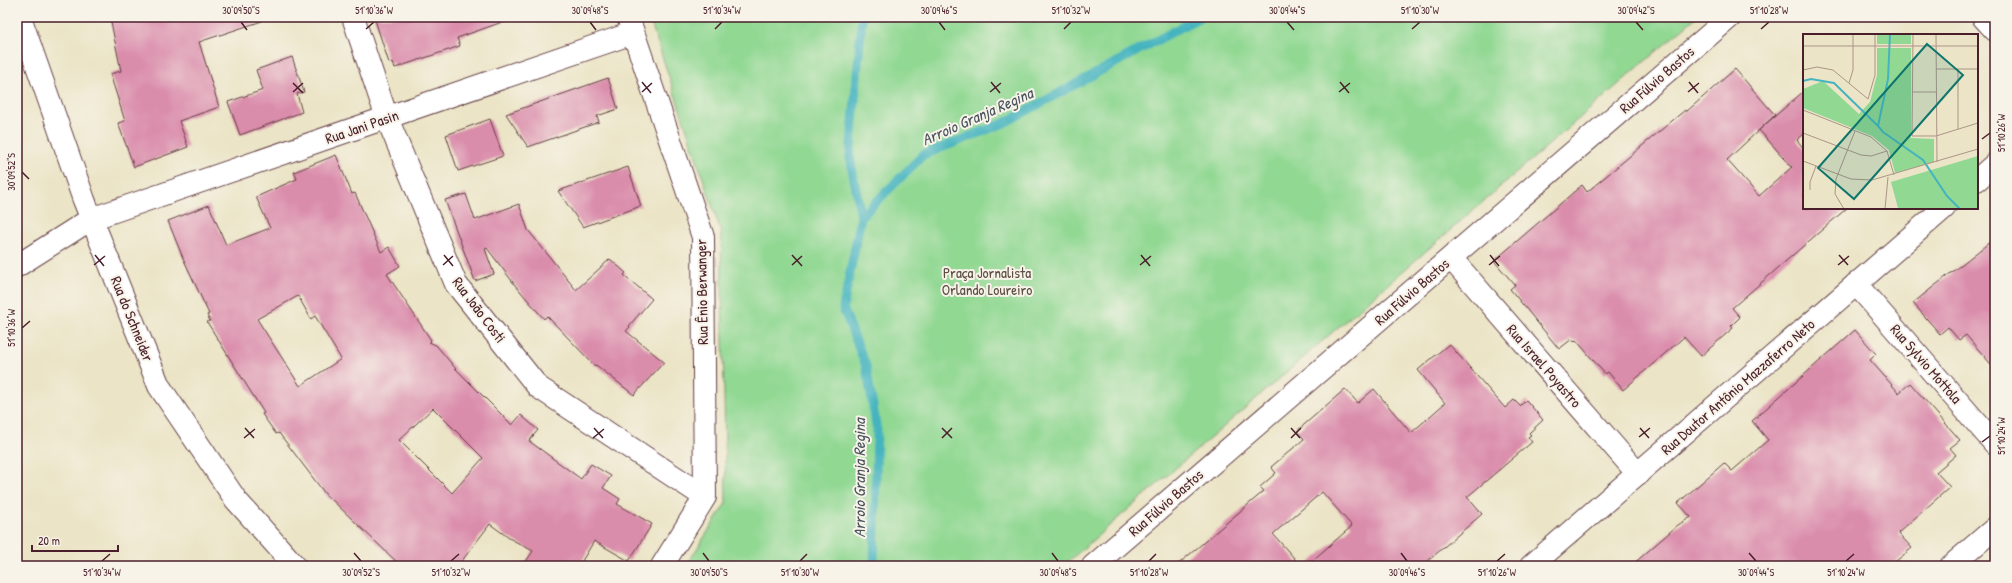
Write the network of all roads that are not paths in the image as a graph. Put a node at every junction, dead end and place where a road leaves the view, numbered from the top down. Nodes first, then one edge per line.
1 (20, 17) edge
2 (353, 17) edge
3 (1730, 17) edge
4 (1983, 17) edge
5 (631, 25) edge
6 (1995, 30) edge
7 (387, 118) junction
8 (1995, 164) edge
9 (1978, 179) edge
10 (1943, 209) edge
11 (91, 219) junction
12 (1451, 258) junction
13 (17, 266) edge
14 (1856, 284) junction
15 (1995, 444) edge
16 (1638, 474) junction
17 (705, 497) junction
18 (1995, 528) edge
19 (295, 566) edge
20 (662, 566) edge
21 (1093, 566) edge
22 (1531, 566) edge
23 (1951, 566) edge

1 - 11 street, Rua do Schneider
2 - 7 street, Rua João Costi
3 - 12 street, Rua Fúlvio Bastos
4 - 6 street
5 - 7 street, Rua Jani Pasin
5 - 17 street, Rua Ênio Berwanger
7 - 11 street, Rua Jani Pasin
7 - 17 street, Rua João Costi
8 - 9 street
10 - 14 street, Rua Doutor Antônio Mazzaferro Neto
11 - 13 street, Rua Jani Pasin
11 - 19 street, Rua do Schneider
12 - 16 street, Rua Israel Poyastro
12 - 21 street, Rua Fúlvio Bastos
14 - 15 street, Rua Sylvio Mottola
14 - 16 street, Rua Doutor Antônio Mazzaferro Neto
16 - 22 street, Rua Doutor Antônio Mazzaferro Neto
17 - 20 street
18 - 23 street

